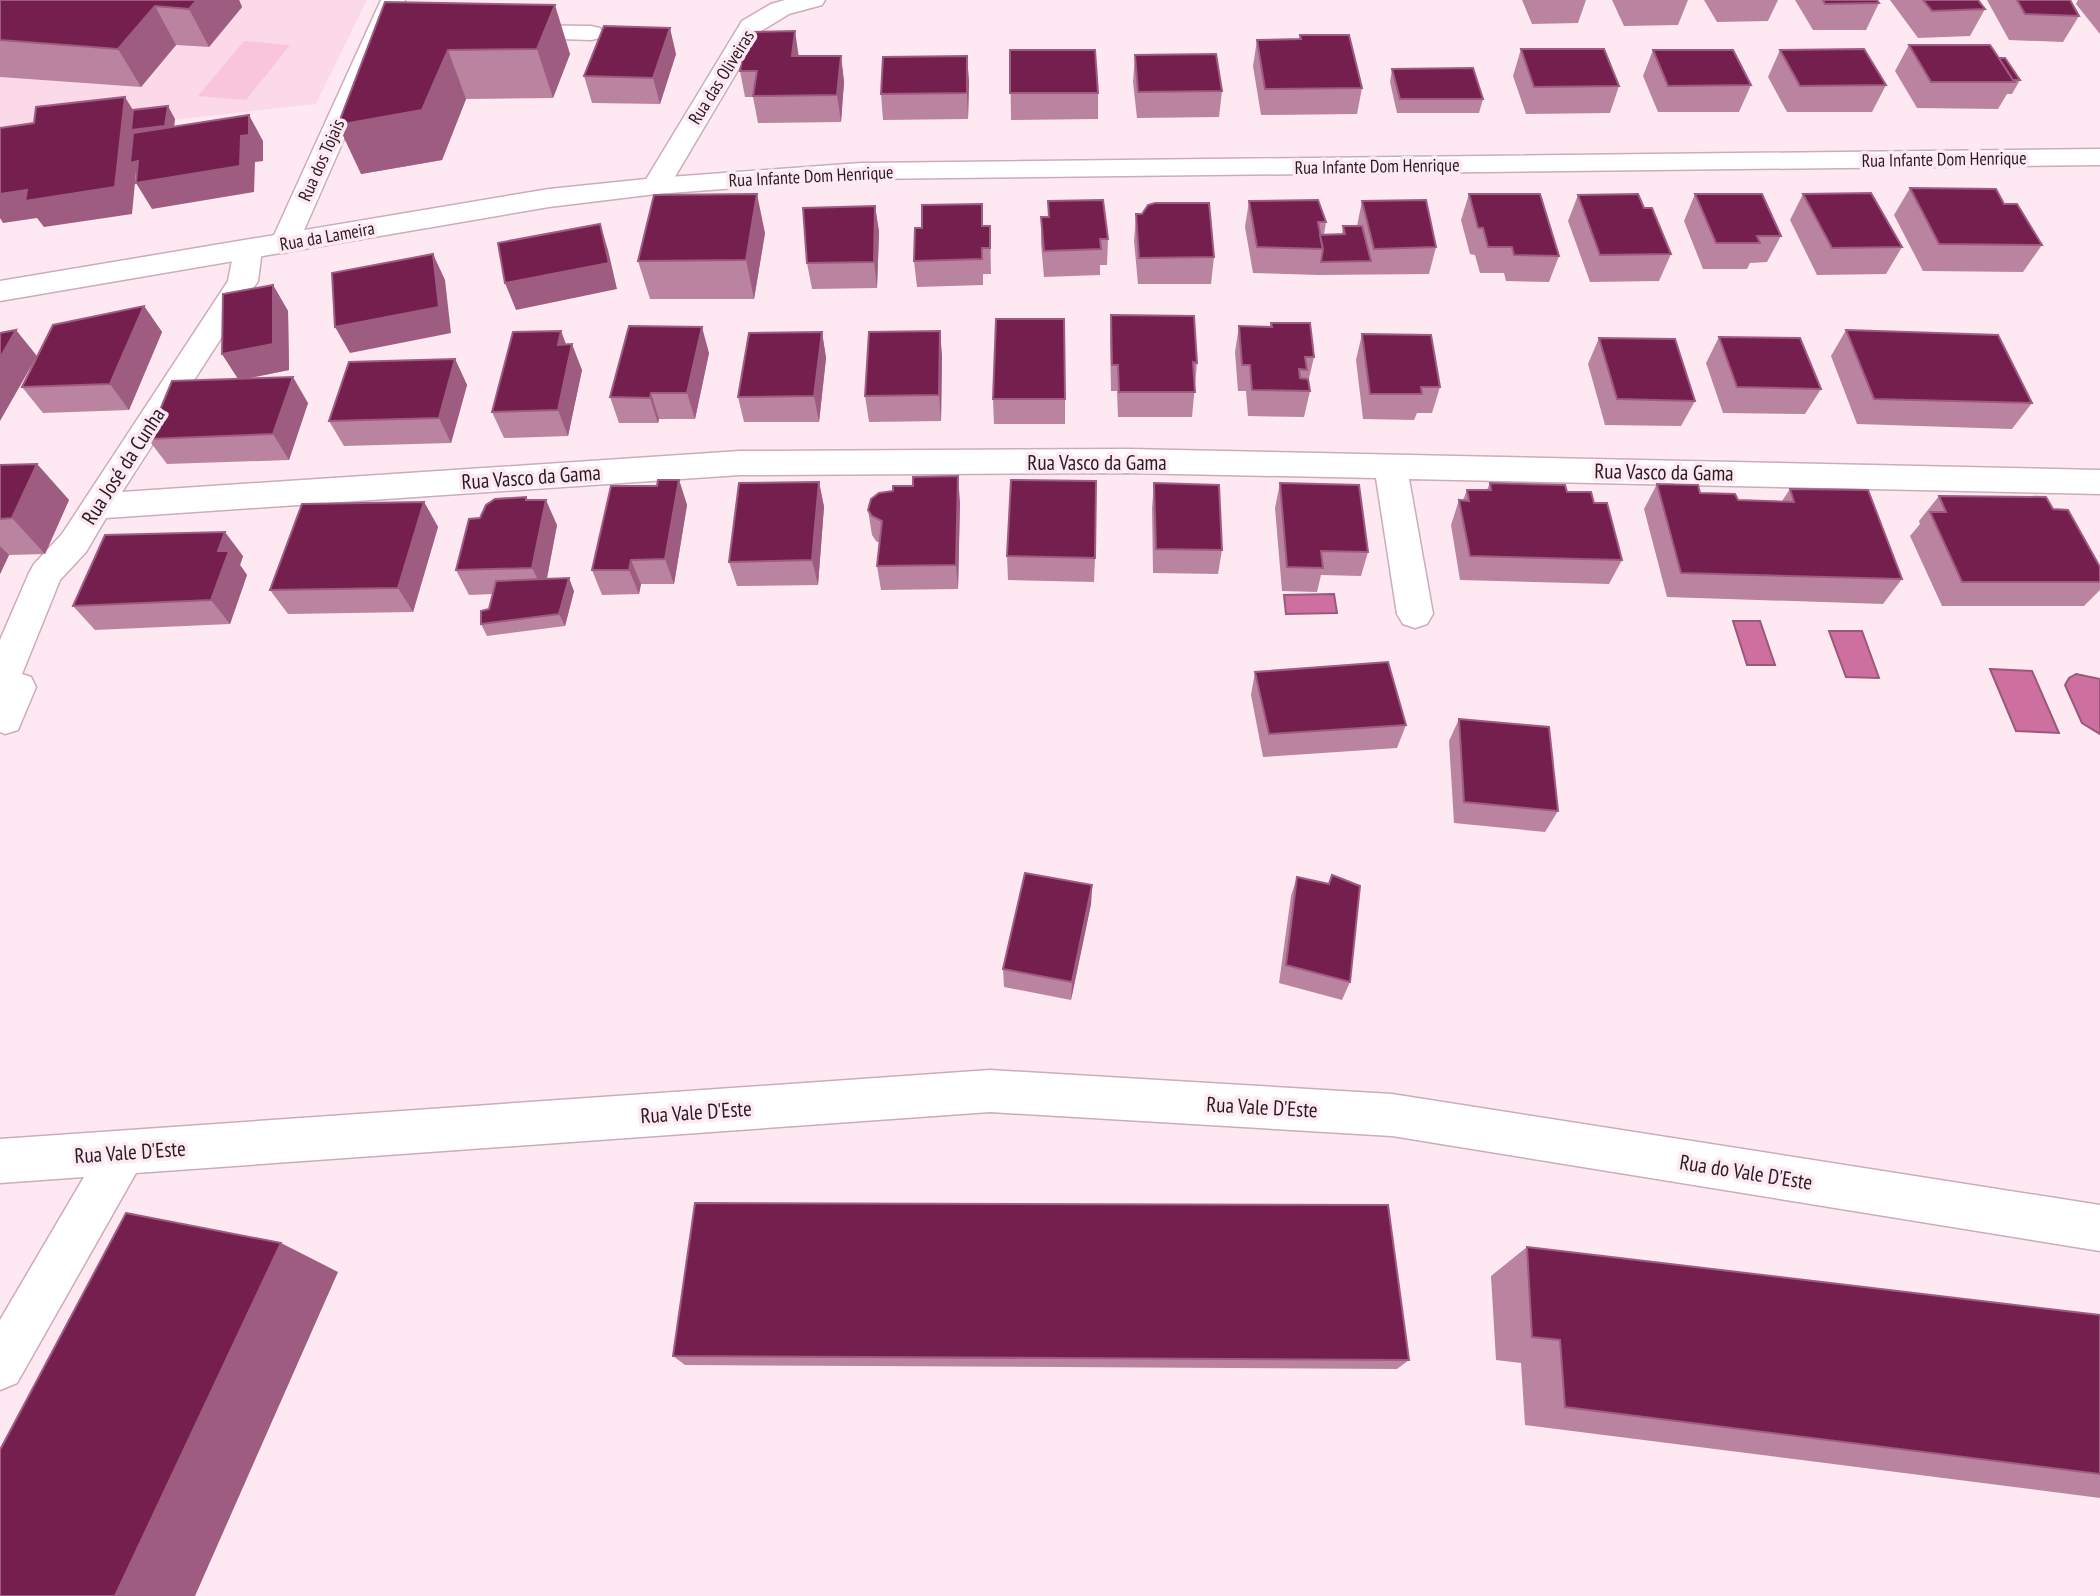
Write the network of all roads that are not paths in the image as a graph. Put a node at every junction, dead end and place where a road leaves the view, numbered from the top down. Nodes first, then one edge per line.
1 (393, 0) edge
2 (813, 0) edge
3 (485, 31) edge
4 (592, 33) dead end
5 (2100, 157) edge
6 (656, 186) junction
7 (284, 244) junction
8 (247, 250) junction
9 (0, 291) edge
10 (1390, 466) junction
11 (2100, 482) edge
12 (96, 506) junction
13 (1415, 614) dead end
14 (2, 697) edge
15 (1392, 1115) joint
16 (122, 1153) junction
17 (0, 1161) edge
18 (2100, 1228) edge
19 (0, 1366) edge

1 - 7 street, Rua dos Tojais
2 - 6 street, Rua das Oliveiras
3 - 4 street
5 - 6 street, Rua Infante Dom Henrique
6 - 7 street, Rua da Lameira
7 - 8 street, Rua da Lameira
8 - 9 street, Rua da Lameira
8 - 12 street, Rua José da Cunha
10 - 11 street, Rua Vasco da Gama
10 - 12 street, Rua Vasco da Gama
10 - 13 street
12 - 14 street, Rua José da Cunha
15 - 16 street, Rua Vale D'Este
15 - 18 street, Rua do Vale D'Este
16 - 17 street, Rua Vale D'Este
16 - 19 street

